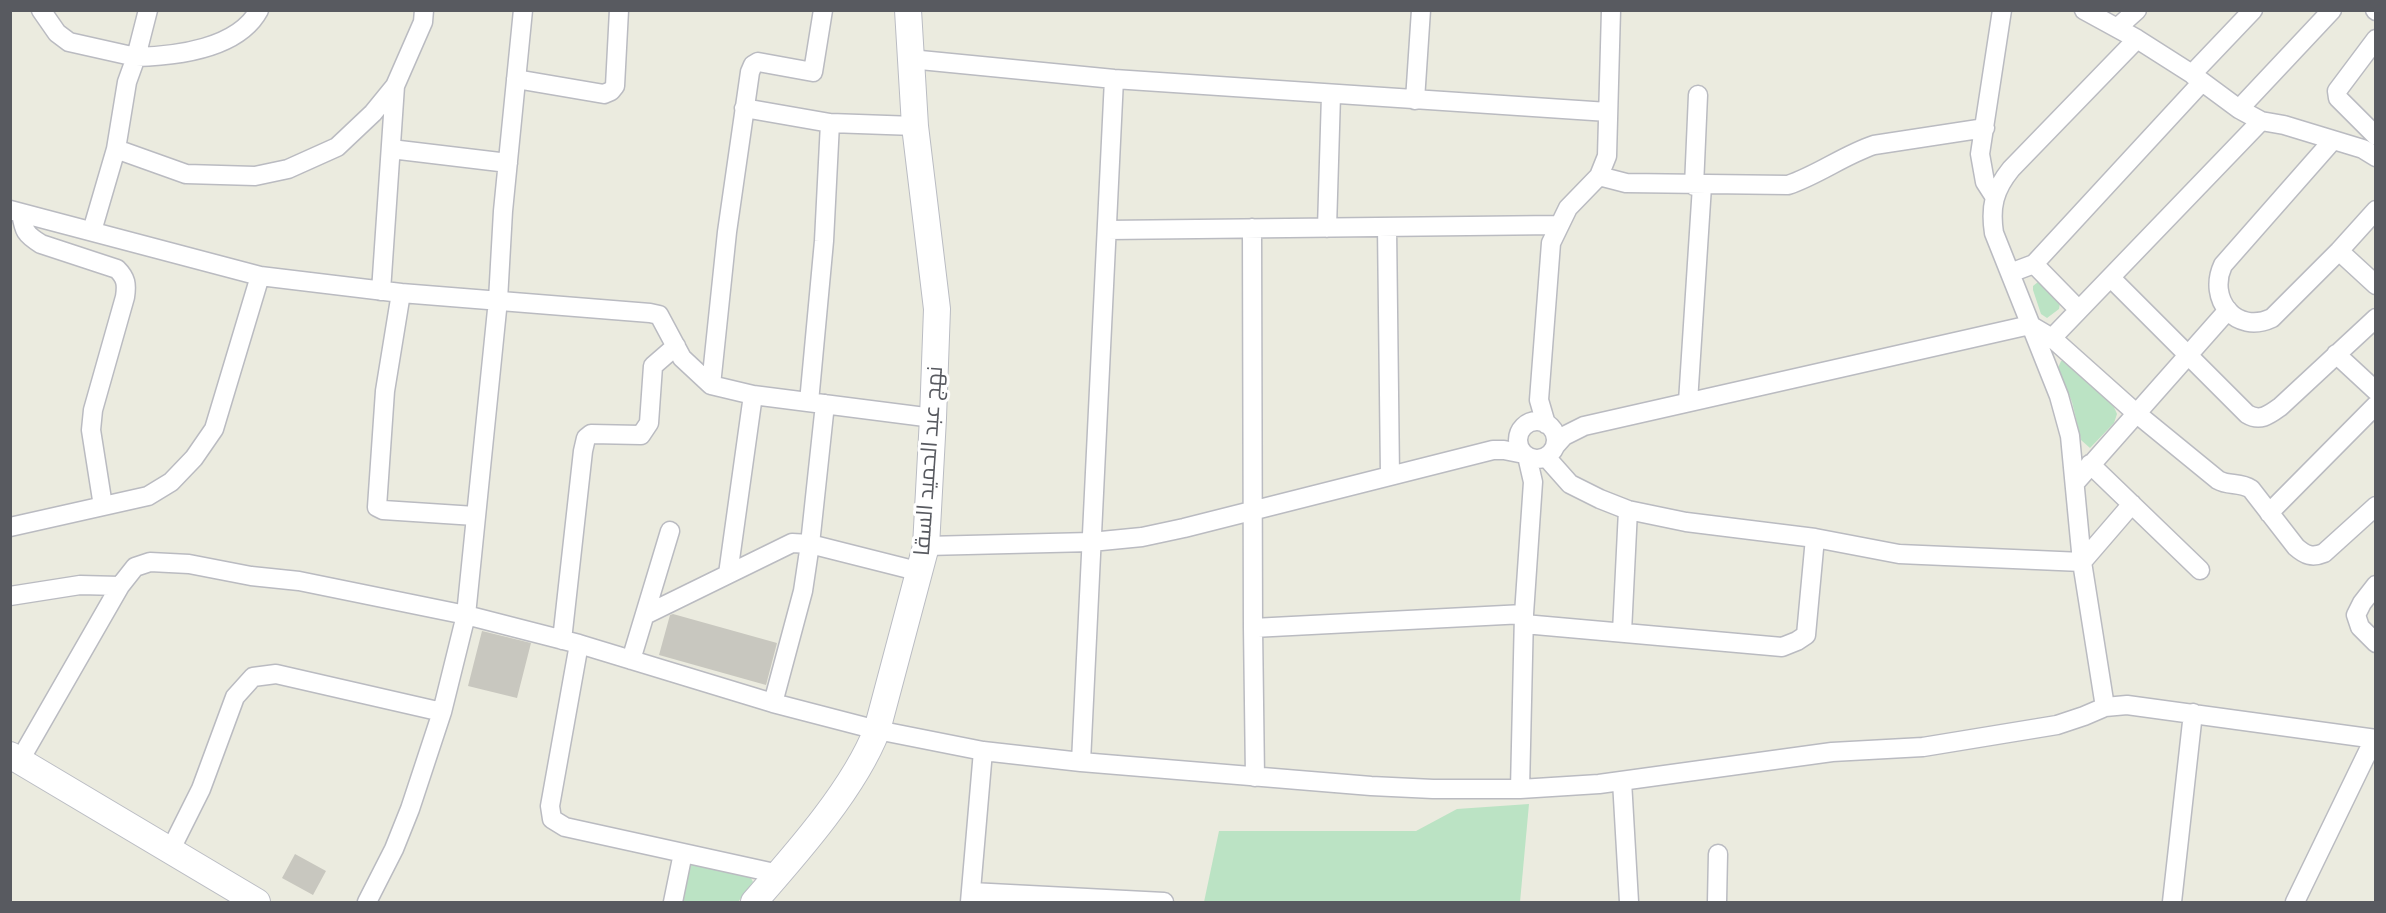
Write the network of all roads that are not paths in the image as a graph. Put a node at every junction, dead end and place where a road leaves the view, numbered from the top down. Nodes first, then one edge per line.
1 (41, 10) edge
2 (148, 10) edge
3 (259, 10) edge
4 (424, 10) edge
5 (523, 10) edge
6 (619, 10) edge
7 (823, 10) edge
8 (908, 10) edge
9 (1421, 10) edge
10 (1611, 10) edge
11 (2002, 10) edge
12 (2084, 10) edge
13 (2137, 10) edge
14 (2253, 10) edge
15 (2332, 10) edge
16 (2117, 28) junction
17 (2137, 39) junction
18 (2376, 39) edge
19 (136, 57) junction
20 (910, 59) junction
21 (2197, 78) junction
22 (516, 79) junction
23 (1114, 79) junction
24 (395, 86) junction
25 (1331, 95) junction
26 (1698, 95) dead end
27 (1415, 100) junction
28 (744, 108) junction
29 (2239, 109) junction
30 (1608, 112) junction
31 (2261, 121) junction
32 (830, 123) junction
33 (915, 126) junction
34 (1984, 128) junction
35 (2333, 140) junction
36 (2374, 147) edge
37 (116, 149) junction
38 (391, 149) junction
39 (507, 164) junction
40 (1599, 176) junction
41 (1698, 186) junction
42 (1994, 196) junction
43 (2376, 210) edge
44 (16, 211) edge
45 (1558, 225) junction
46 (1387, 227) junction
47 (1252, 228) junction
48 (1327, 228) junction
49 (1107, 230) junction
50 (92, 231) junction
51 (2339, 251) junction
52 (2034, 264) junction
53 (2010, 273) junction
54 (260, 276) junction
55 (2111, 278) junction
56 (2376, 285) edge
57 (381, 291) junction
58 (401, 293) junction
59 (498, 300) junction
60 (2079, 310) junction
61 (2228, 310) junction
62 (2376, 318) edge
63 (2030, 325) junction
64 (2052, 338) junction
65 (675, 345) junction
66 (2336, 354) junction
67 (2188, 356) junction
68 (711, 385) junction
69 (2376, 391) edge
70 (753, 395) junction
71 (1688, 402) junction
72 (817, 403) junction
73 (2376, 405) edge
74 (2136, 413) junction
75 (933, 418) junction
76 (1536, 426) junction
77 (1584, 426) junction
78 (1493, 450) junction
79 (1539, 454) junction
80 (2090, 464) junction
81 (1390, 476) junction
82 (2074, 483) junction
83 (2132, 504) junction
84 (103, 506) junction
85 (2376, 506) edge
86 (1628, 510) junction
87 (1253, 511) junction
88 (2269, 513) junction
89 (475, 516) junction
90 (10, 527) edge
91 (670, 531) dead end
92 (1815, 538) junction
93 (1091, 542) junction
94 (810, 544) junction
95 (926, 546) junction
96 (2082, 562) junction
97 (2200, 570) dead end
98 (921, 572) junction
99 (728, 574) junction
100 (2376, 585) edge
101 (120, 586) junction
102 (10, 596) edge
103 (465, 615) junction
104 (645, 615) junction
105 (1524, 619) junction
106 (1252, 627) junction
107 (1622, 632) junction
108 (570, 642) junction
109 (2376, 643) edge
110 (631, 660) junction
111 (773, 703) junction
112 (2105, 707) junction
113 (442, 712) junction
114 (2193, 713) junction
115 (877, 730) junction
116 (2375, 739) edge
117 (983, 751) junction
118 (15, 758) edge
119 (1081, 762) junction
120 (1255, 777) junction
121 (1622, 781) junction
122 (1520, 789) junction
123 (170, 851) junction
124 (683, 853) junction
125 (1718, 854) dead end
126 (779, 874) junction
127 (970, 897) edge
128 (251, 901) edge
129 (367, 903) edge
130 (673, 903) edge
131 (754, 903) edge
132 (1164, 903) edge
133 (1629, 903) edge
134 (1717, 903) edge
135 (2172, 903) edge
136 (2295, 903) edge

1 - 19 street
2 - 19 street
3 - 19 street
4 - 24 street
5 - 22 street
6 - 22 street
7 - 28 street
8 - 20 street, نهج عبد الحميد السقا
9 - 27 street
10 - 30 street
11 - 34 street
12 - 16 street
13 - 16 street
14 - 21 street
15 - 29 street
16 - 17 street
17 - 21 street
17 - 42 street
18 - 36 street
19 - 37 street
20 - 23 street
20 - 33 street, نهج عبد الحميد السقا
21 - 29 street
21 - 52 street
22 - 39 street
23 - 25 street
23 - 49 street
24 - 37 street
24 - 38 street
25 - 27 street
25 - 48 street
26 - 41 street
27 - 30 street
28 - 32 street
28 - 68 street
29 - 31 street
30 - 40 street
31 - 35 street
31 - 55 street
32 - 33 street
32 - 72 street
33 - 75 street, نهج عبد الحميد السقا
34 - 41 street
34 - 42 street
35 - 36 street
35 - 61 street
37 - 50 street
38 - 39 street
38 - 57 street
39 - 59 street
40 - 41 street
40 - 45 street
41 - 71 street
42 - 53 street
43 - 51 street
44 - 50 street
44 - 84 street
45 - 46 street
45 - 76 street
46 - 48 street
46 - 81 street
47 - 48 street
47 - 49 street
47 - 87 street
49 - 93 street
50 - 54 street
51 - 56 street
51 - 61 street
52 - 53 street
52 - 60 street
53 - 63 street
54 - 57 street
54 - 84 street
55 - 60 street
55 - 67 street
57 - 58 street
58 - 59 street
58 - 89 street
59 - 65 street
59 - 89 street
60 - 64 street
61 - 67 street
62 - 66 street
63 - 64 street
63 - 71 street
63 - 82 street
64 - 74 street
65 - 68 street
65 - 108 street
66 - 67 street
66 - 69 street
67 - 74 street
68 - 70 street
70 - 72 street
70 - 99 street
71 - 77 street
72 - 75 street
72 - 94 street
73 - 88 street
74 - 80 street
74 - 88 street
75 - 95 street, نهج عبد الحميد السقا
76 - 77 street
76 - 78 street
76 - 79 street
76 - 79 street
77 - 79 street
78 - 79 street
78 - 81 street
79 - 86 street
79 - 105 street
80 - 82 street
80 - 83 street
81 - 87 street
82 - 96 street
83 - 96 street
83 - 97 street
84 - 90 street
85 - 88 street
86 - 92 street
86 - 107 street
87 - 93 street
87 - 106 street
89 - 103 street
91 - 104 street
92 - 96 street
92 - 107 street
93 - 95 street
93 - 119 street
94 - 98 street
94 - 99 street
94 - 111 street
95 - 98 street, نهج عبد الحميد السقا
96 - 112 street
98 - 115 street, نهج عبد الحميد السقا
99 - 104 street
100 - 109 street
101 - 102 street
101 - 103 street
101 - 118 street
103 - 108 street
103 - 113 street
104 - 110 street
105 - 106 street
105 - 107 street
105 - 122 street
106 - 120 street
108 - 110 street
108 - 124 street
110 - 111 street
111 - 115 street
112 - 114 street
112 - 121 street
113 - 123 street
113 - 129 street
114 - 116 street
114 - 135 street
115 - 117 street
115 - 126 street, نهج عبد الحميد السقا
116 - 136 street
117 - 119 street
117 - 127 street
118 - 123 street
119 - 120 street
120 - 122 street
121 - 122 street
121 - 133 street
123 - 128 street
124 - 126 street
124 - 130 street
125 - 134 street
126 - 131 street, نهج عبد الحميد السقا
127 - 132 street

